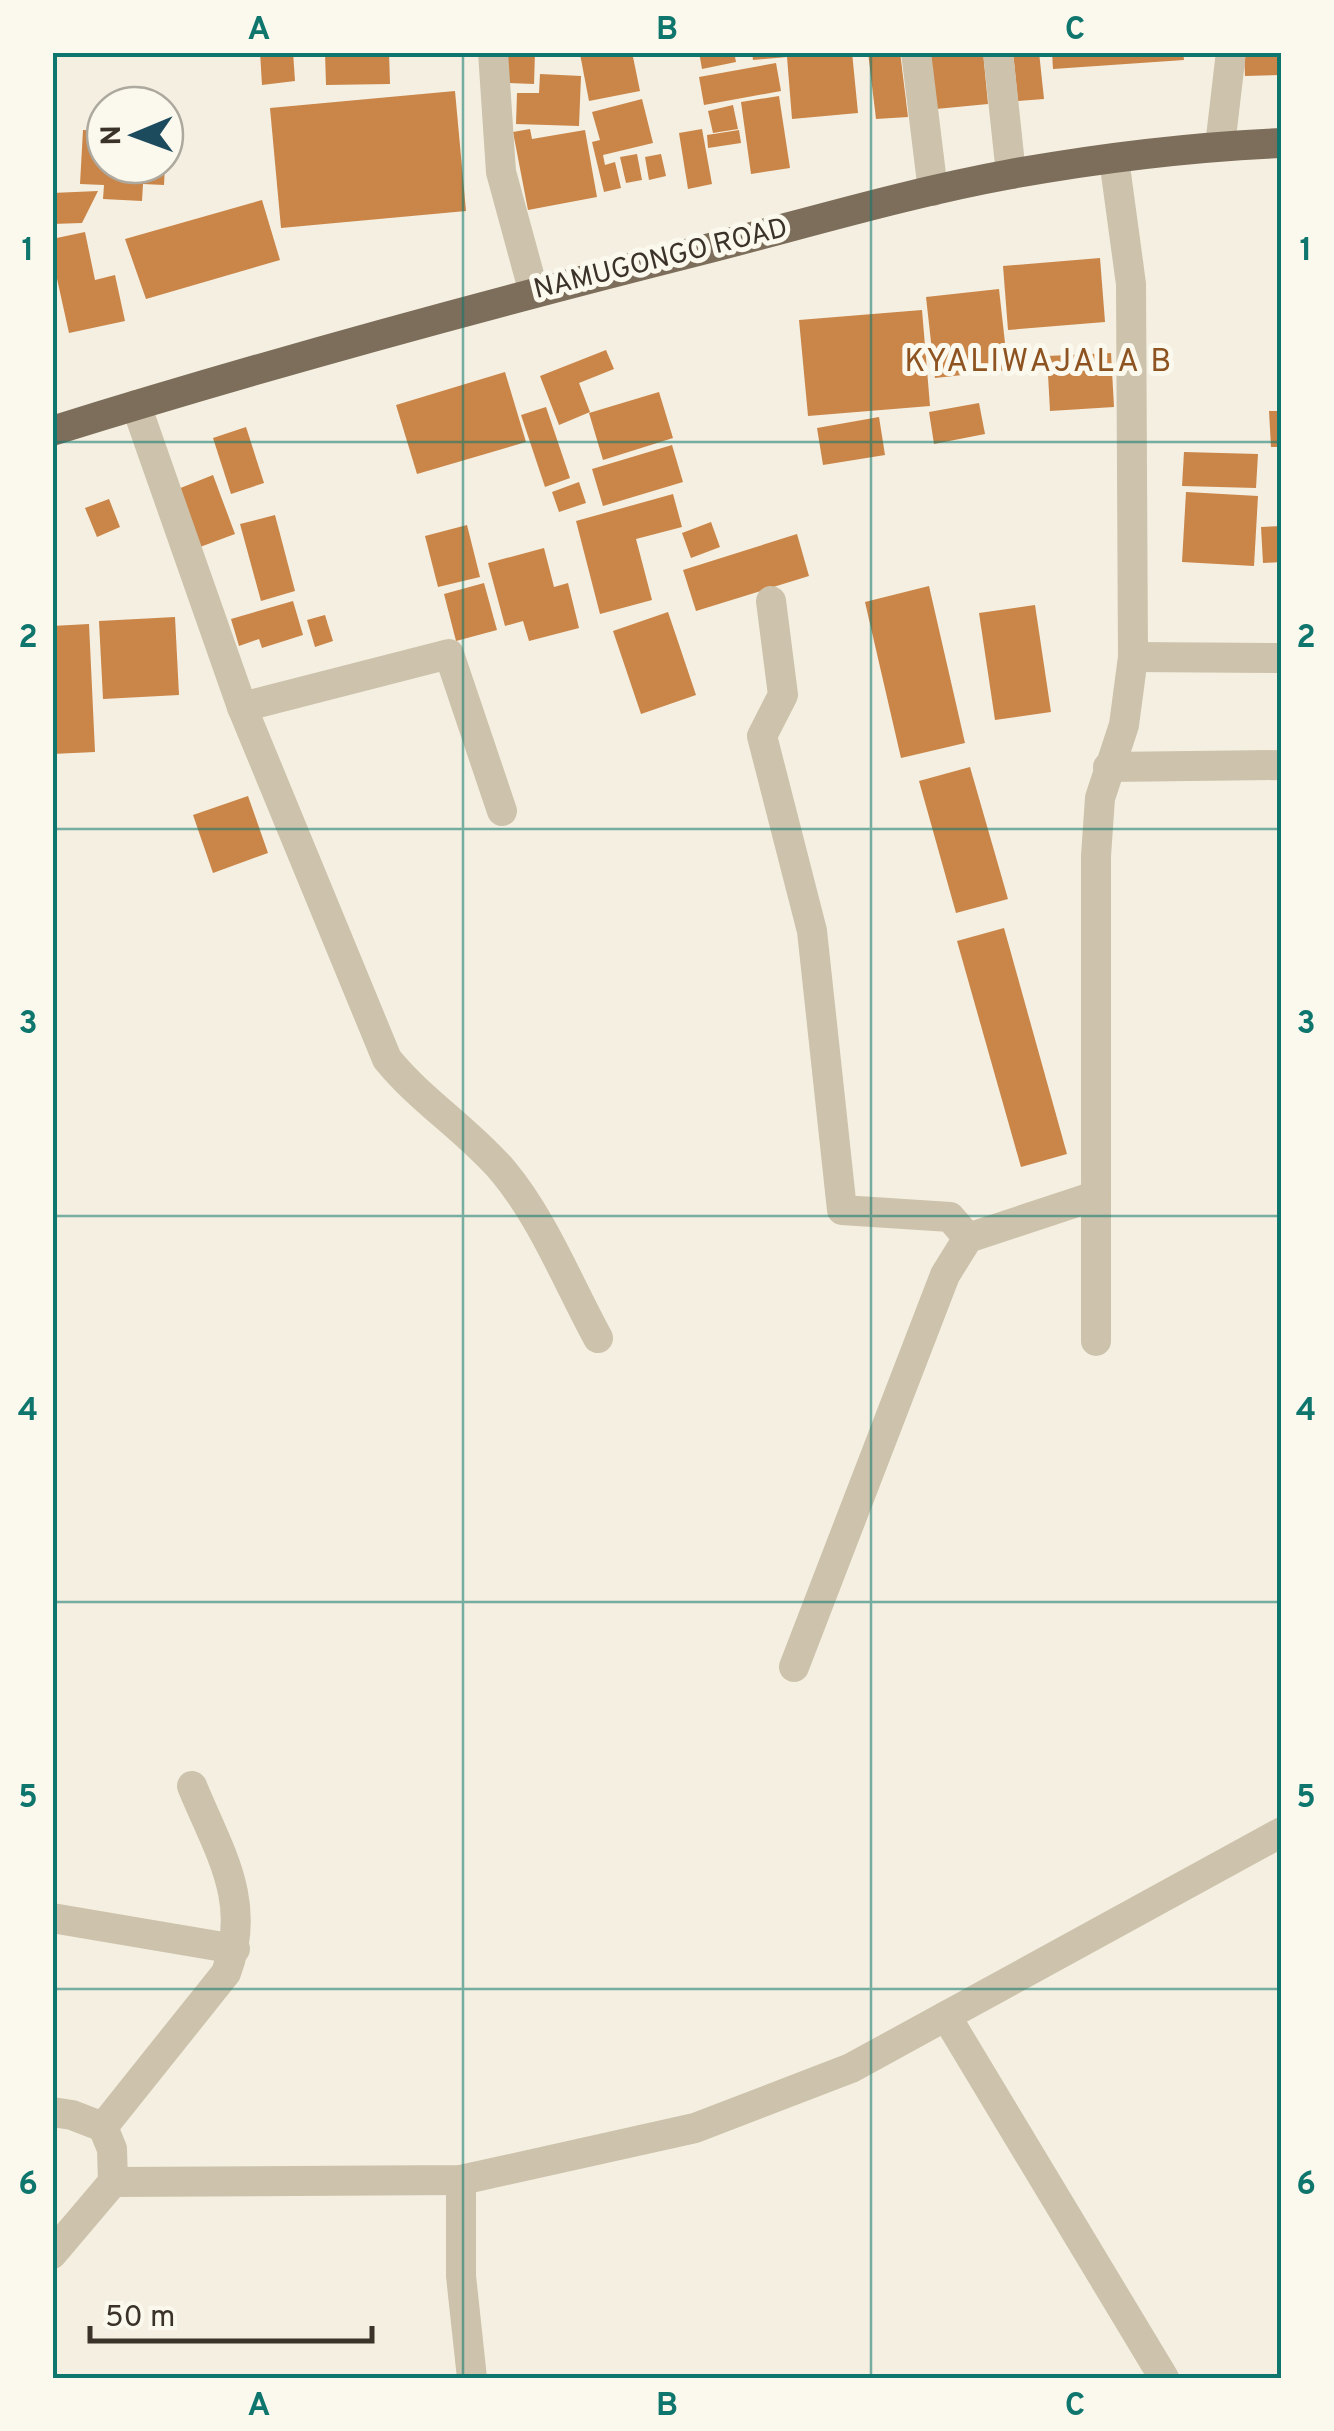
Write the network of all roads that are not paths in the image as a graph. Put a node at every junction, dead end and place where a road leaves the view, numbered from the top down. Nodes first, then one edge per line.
1 (493, 52) edge
2 (916, 52) edge
3 (998, 52) edge
4 (1231, 52) edge
5 (1282, 144) edge
6 (1220, 146) junction
7 (1114, 159) junction
8 (1011, 174) junction
9 (932, 191) junction
10 (534, 293) junction
11 (136, 405) junction
12 (52, 431) edge
13 (771, 601) dead end
14 (1134, 657) junction
15 (1282, 658) edge
16 (242, 707) junction
17 (1282, 766) edge
18 (1108, 767) junction
19 (502, 811) dead end
20 (1095, 1196) junction
21 (968, 1238) junction
22 (598, 1338) dead end
23 (1096, 1342) dead end
24 (794, 1667) dead end
25 (192, 1786) dead end
26 (1282, 1832) edge
27 (52, 1918) edge
28 (236, 1949) junction
29 (946, 2016) junction
30 (52, 2112) edge
31 (103, 2128) junction
32 (461, 2180) junction
33 (113, 2182) junction
34 (52, 2254) edge
35 (472, 2378) edge
36 (1164, 2378) edge

1 - 10 street
2 - 9 street
3 - 8 street
4 - 6 street
5 - 6 main road, NAMUGONGO ROAD
6 - 7 main road, NAMUGONGO ROAD
7 - 8 main road, NAMUGONGO ROAD
7 - 14 street
8 - 9 main road, NAMUGONGO ROAD
9 - 10 main road, NAMUGONGO ROAD
10 - 11 main road, NAMUGONGO ROAD
11 - 12 main road, NAMUGONGO ROAD
11 - 16 street
13 - 21 street
14 - 15 street
14 - 18 street
16 - 19 street
16 - 22 street
17 - 18 street
18 - 20 street
20 - 21 street
20 - 23 street
21 - 24 street
25 - 28 street
26 - 29 street
27 - 28 street
28 - 31 street
29 - 32 street
29 - 36 street
30 - 31 street
31 - 33 street
32 - 33 street
32 - 35 street
33 - 34 street

